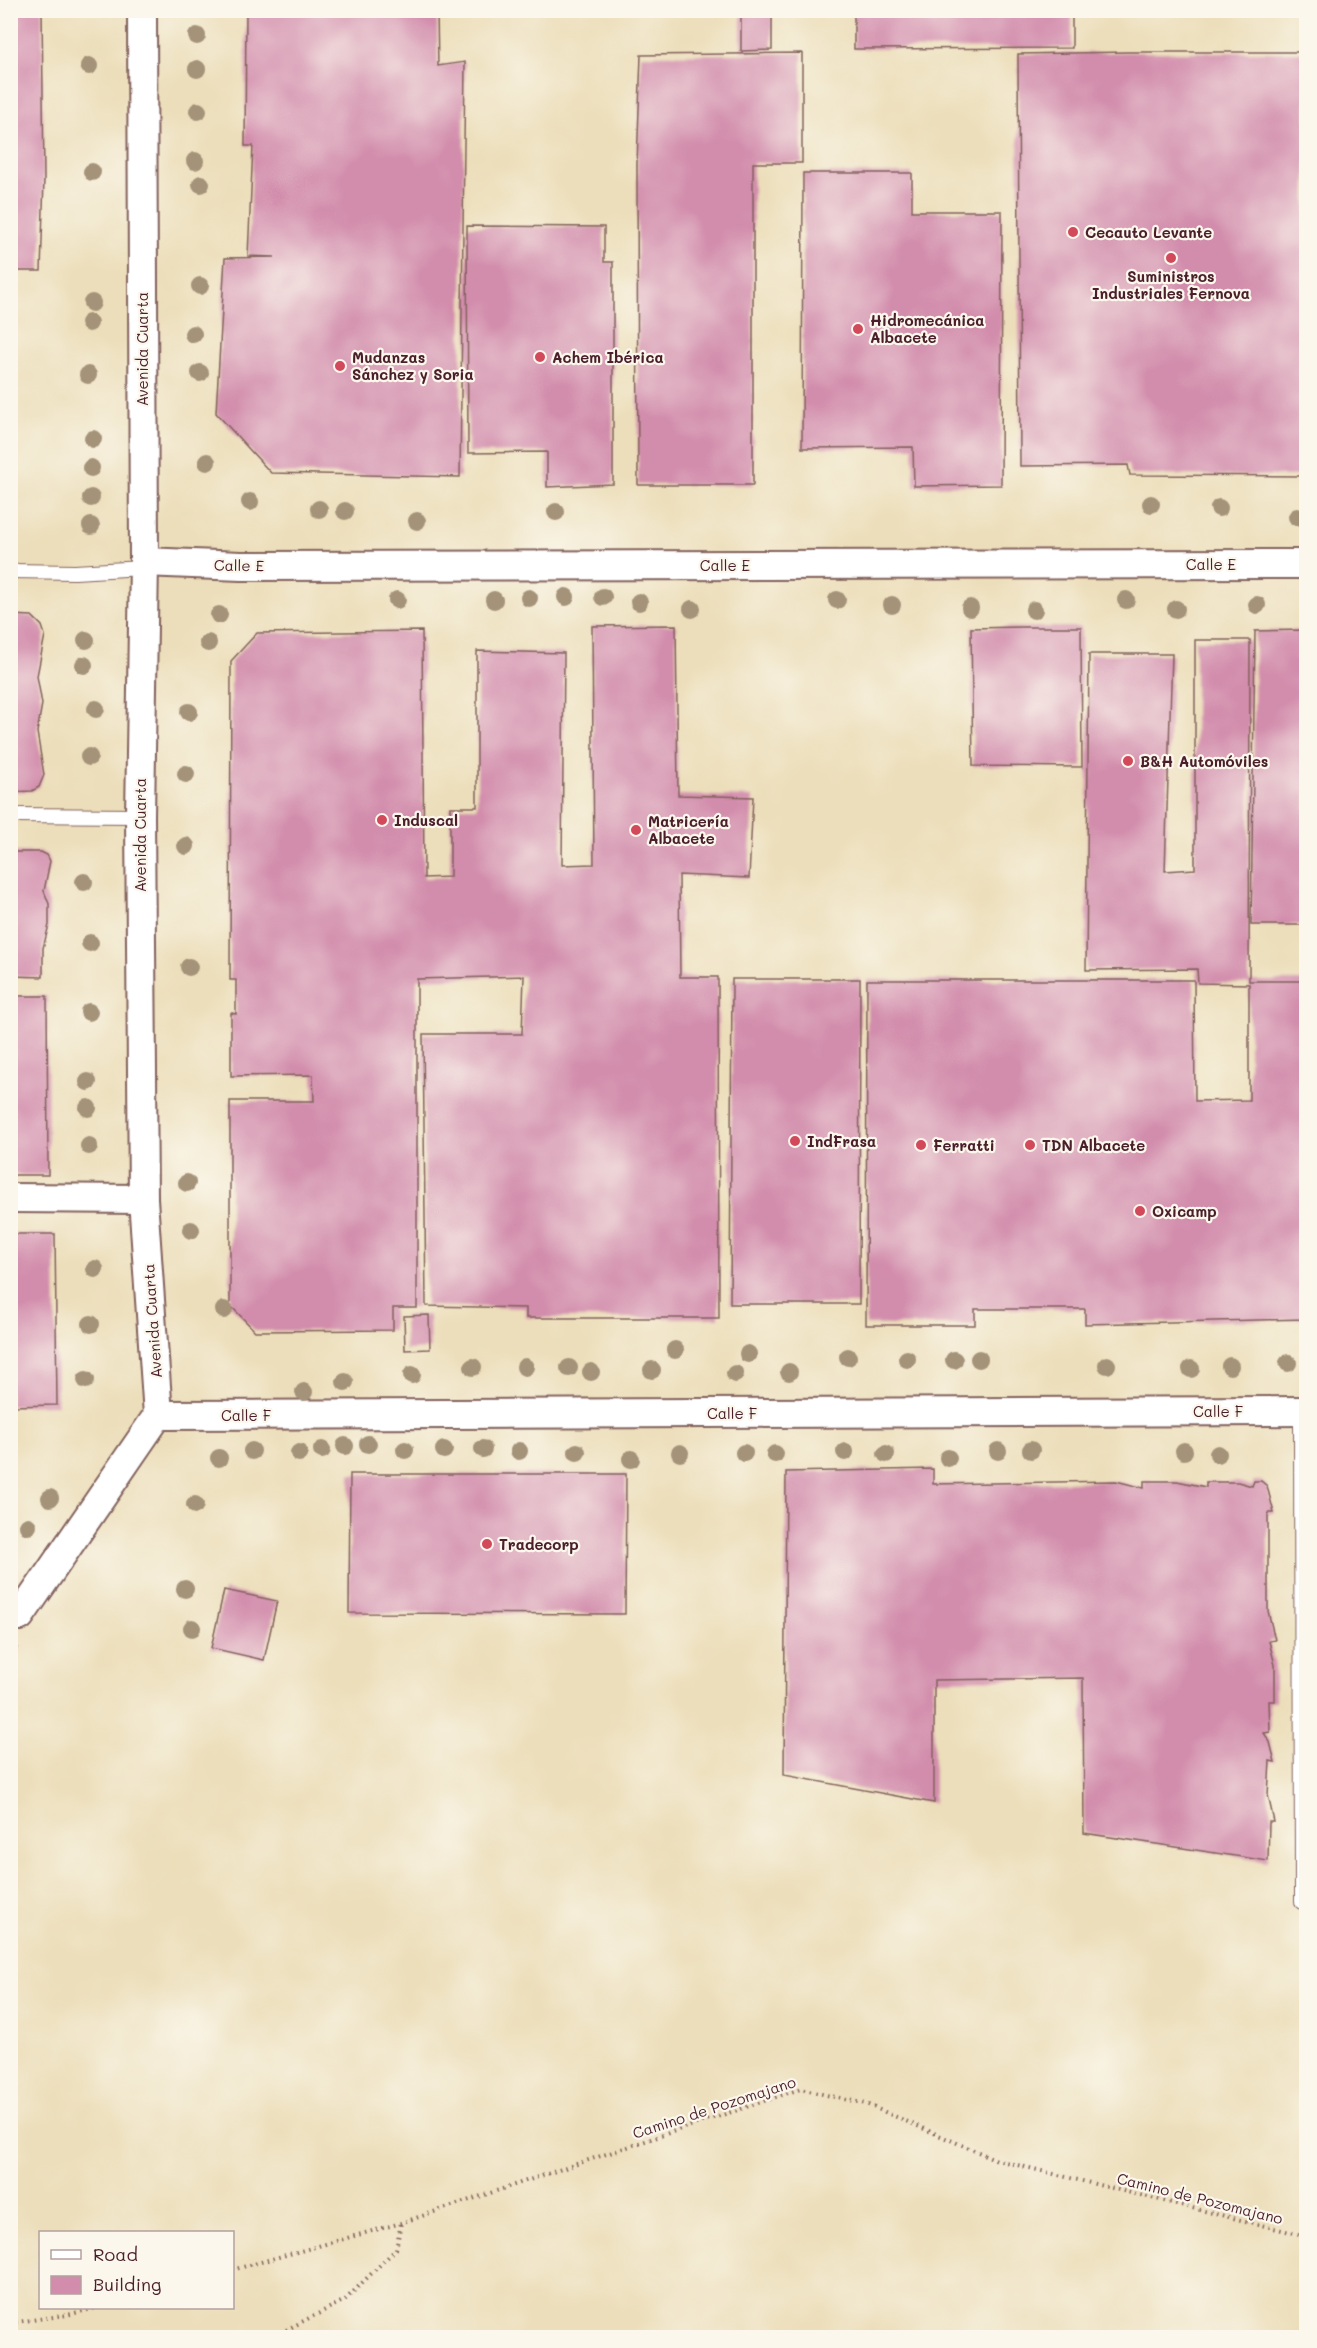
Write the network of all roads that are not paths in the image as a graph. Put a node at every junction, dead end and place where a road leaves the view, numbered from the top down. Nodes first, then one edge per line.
1 (142, 10) edge
2 (1306, 564) edge
3 (143, 565) junction
4 (10, 571) edge
5 (10, 815) edge
6 (140, 816) junction
7 (10, 1198) edge
8 (144, 1199) junction
9 (1304, 1411) edge
10 (158, 1415) junction
11 (20, 1616) dead end
12 (1306, 1903) edge

1 - 3 street, Avenida Cuarta
2 - 3 street, Calle E
3 - 4 lane
3 - 6 street, Avenida Cuarta
5 - 6 lane
6 - 8 street, Avenida Cuarta
7 - 8 street
8 - 10 street, Avenida Cuarta
9 - 10 street, Calle F
9 - 12 lane
10 - 11 street

